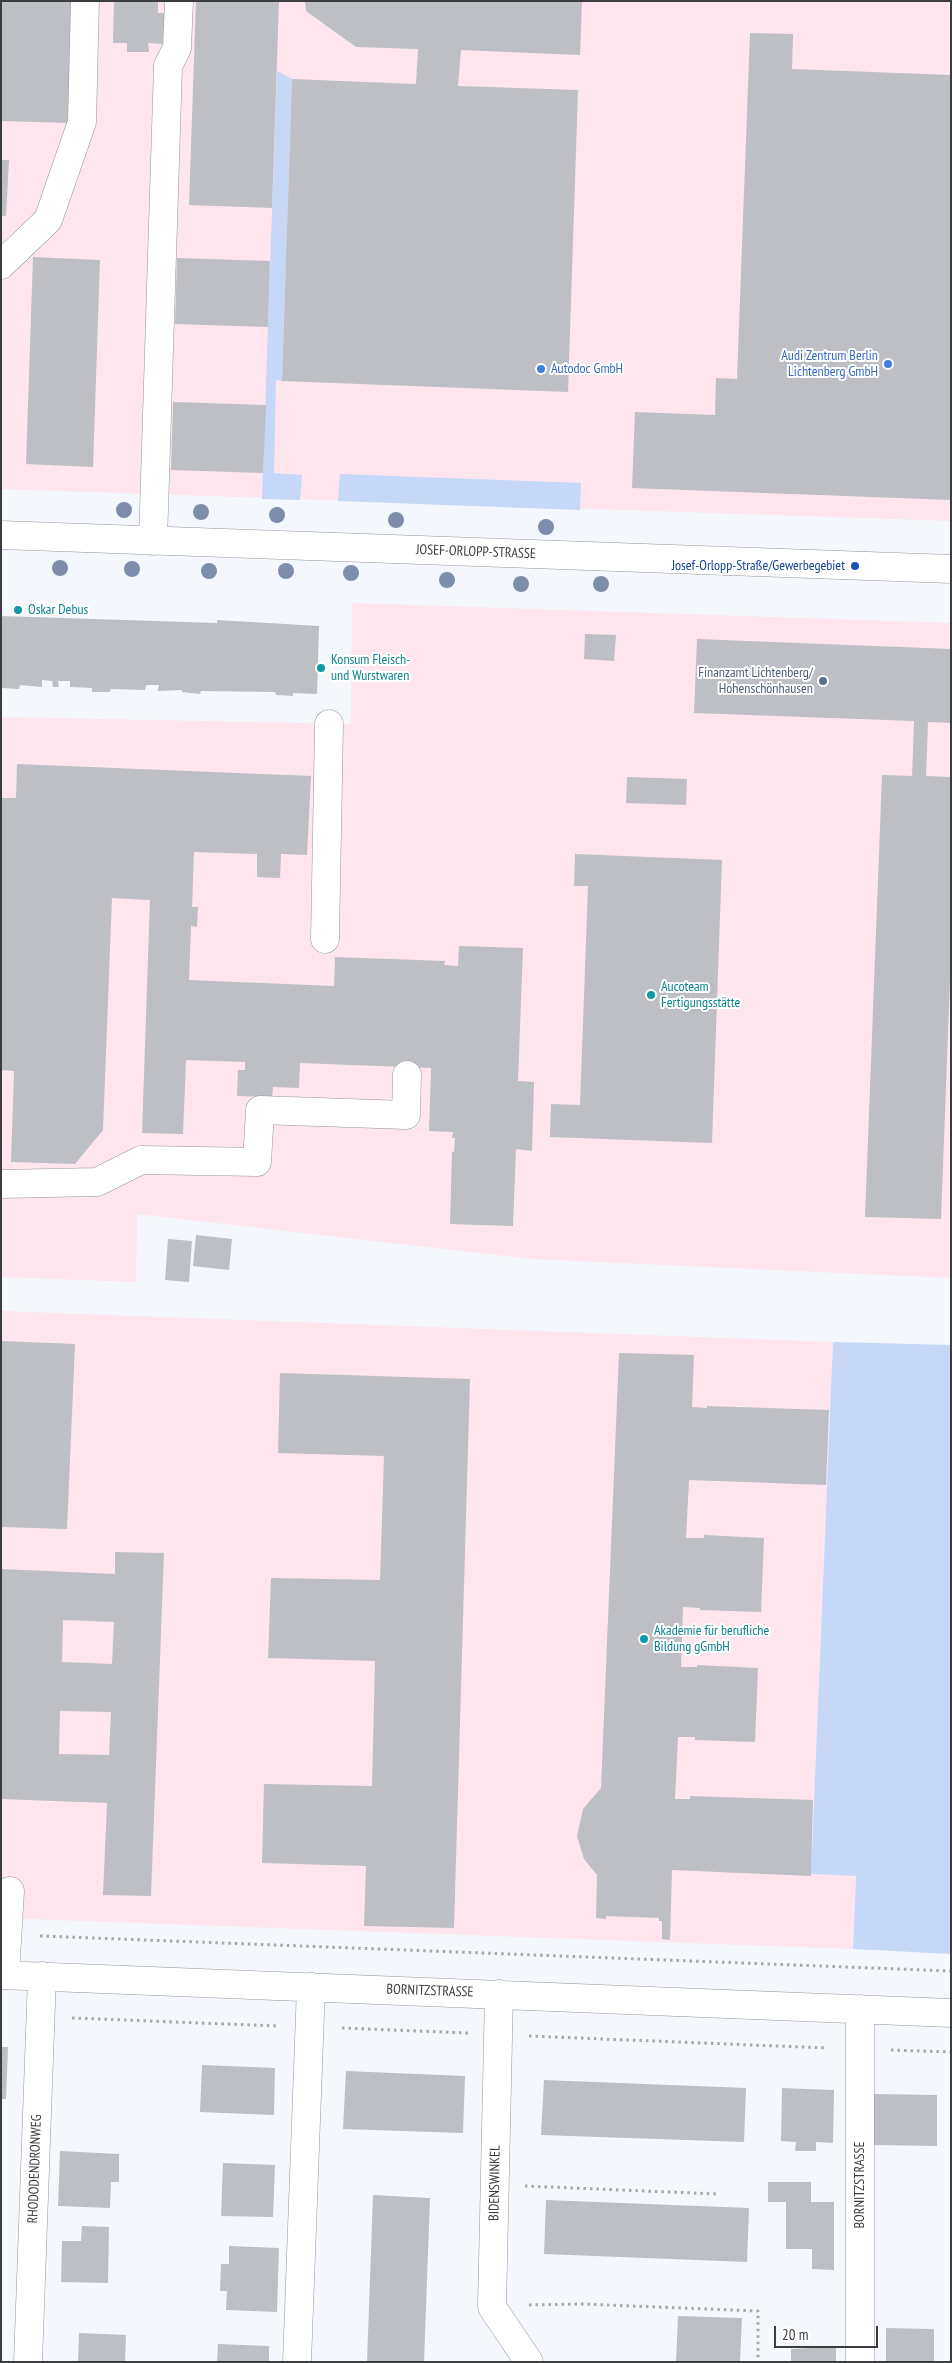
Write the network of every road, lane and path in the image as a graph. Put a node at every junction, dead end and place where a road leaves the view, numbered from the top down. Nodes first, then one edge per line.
1 (85, 1) edge
2 (179, 1) edge
3 (1, 265) edge
4 (1, 535) edge
5 (152, 541) junction
6 (951, 569) edge
7 (329, 724) dead end
8 (325, 940) dead end
9 (407, 1075) dead end
10 (1, 1184) edge
11 (10, 1891) dead end
12 (8, 1934) junction
13 (951, 1971) edge
14 (3, 1975) edge
15 (42, 1976) junction
16 (311, 1987) junction
17 (499, 1994) junction
18 (860, 2009) junction
19 (951, 2013) edge
20 (494, 2185) junction
21 (717, 2194) dead end
22 (492, 2306) junction
23 (28, 2362) edge
24 (297, 2362) edge
25 (529, 2362) edge
26 (758, 2362) edge
27 (860, 2362) edge

1 - 3 street
2 - 5 street
4 - 5 street, JOSEF-ORLOPP-STRASSE
5 - 6 street, JOSEF-ORLOPP-STRASSE
7 - 8 street
9 - 10 street
11 - 12 street
12 - 13 path
12 - 14 street
14 - 15 street, BORNITZSTRASSE
15 - 16 street, BORNITZSTRASSE
15 - 23 street, RHODODENDRONWEG
16 - 17 street, BORNITZSTRASSE
16 - 24 street
17 - 18 street, BORNITZSTRASSE
17 - 20 street, BIDENSWINKEL
18 - 19 street, BORNITZSTRASSE
18 - 27 street, BORNITZSTRASSE
20 - 21 path
20 - 22 street, BIDENSWINKEL
22 - 25 street
22 - 26 path

